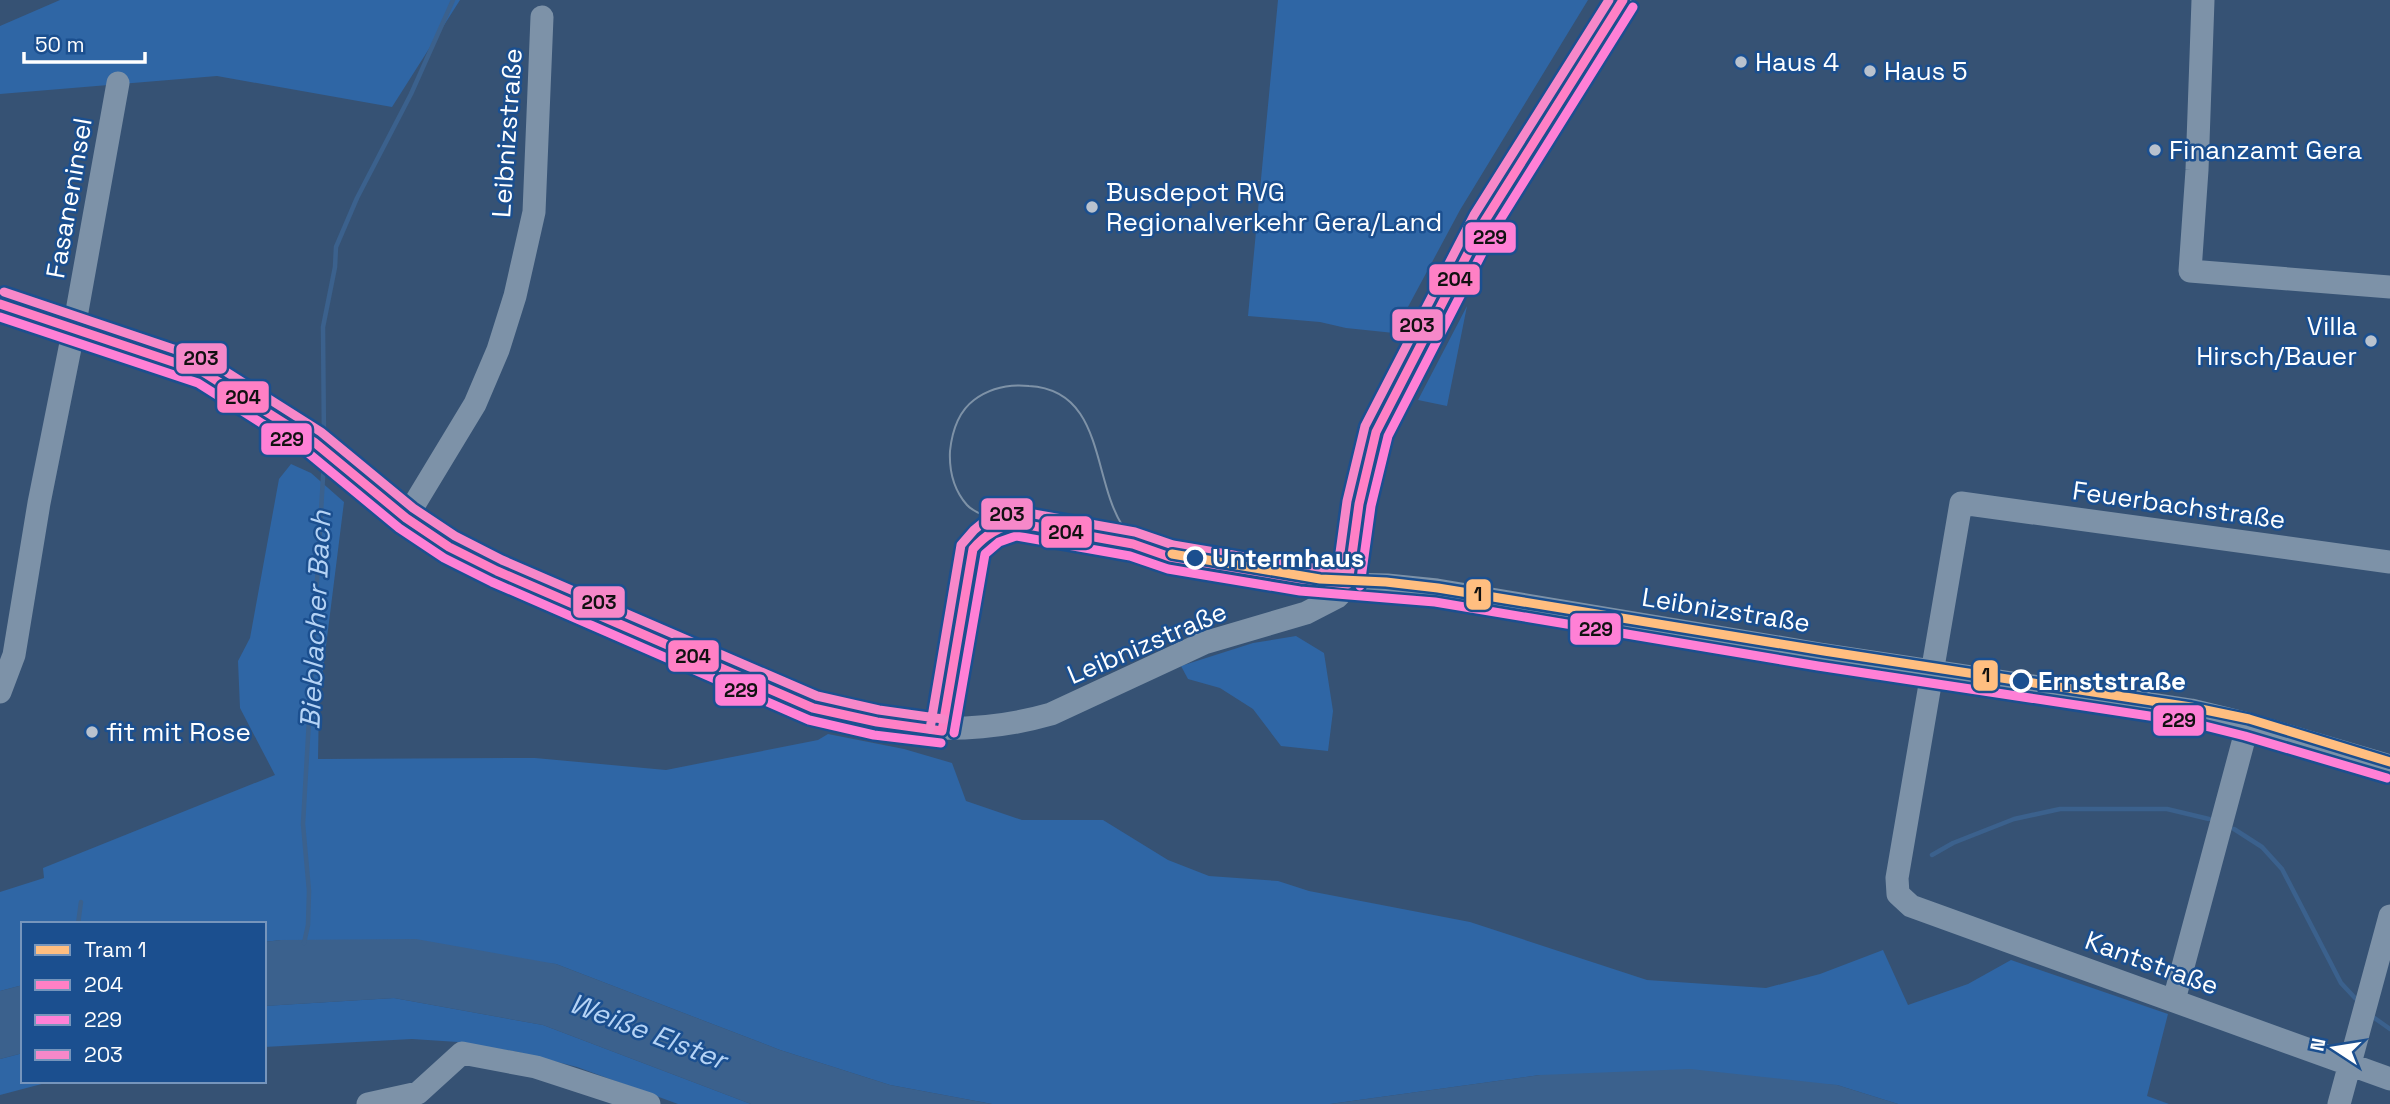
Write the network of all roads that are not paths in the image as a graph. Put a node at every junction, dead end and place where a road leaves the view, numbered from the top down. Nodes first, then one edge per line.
1 (1623, 0) edge
2 (2203, 0) edge
3 (542, 17) dead end
4 (118, 83) dead end
5 (2390, 288) edge
6 (0, 304) edge
7 (74, 328) junction
8 (406, 518) junction
9 (2390, 562) edge
10 (1348, 584) junction
11 (1933, 670) junction
12 (0, 692) edge
13 (2248, 724) junction
14 (2390, 766) edge
15 (2390, 916) edge
16 (2174, 1000) junction
17 (2350, 1065) junction
18 (2390, 1079) edge
19 (601, 1096) edge
20 (419, 1099) edge
21 (368, 1104) edge
22 (649, 1104) edge
23 (2339, 1104) edge

1 - 10 street
2 - 5 street
3 - 8 street, Leibnizstraße
4 - 7 street, Fasaneninsel
6 - 7 street, Leibnizstraße
7 - 8 street, Leibnizstraße
7 - 12 street, Fasaneninsel
8 - 10 street, Leibnizstraße
9 - 11 street, Feuerbachstraße
10 - 11 street, Leibnizstraße
11 - 13 street, Leibnizstraße
11 - 16 street, Kantstraße
13 - 14 street, Leibnizstraße
13 - 16 street
15 - 17 street
16 - 17 street, Kantstraße
17 - 18 street, Kantstraße
17 - 23 street
19 - 20 street
19 - 22 street
20 - 21 street

